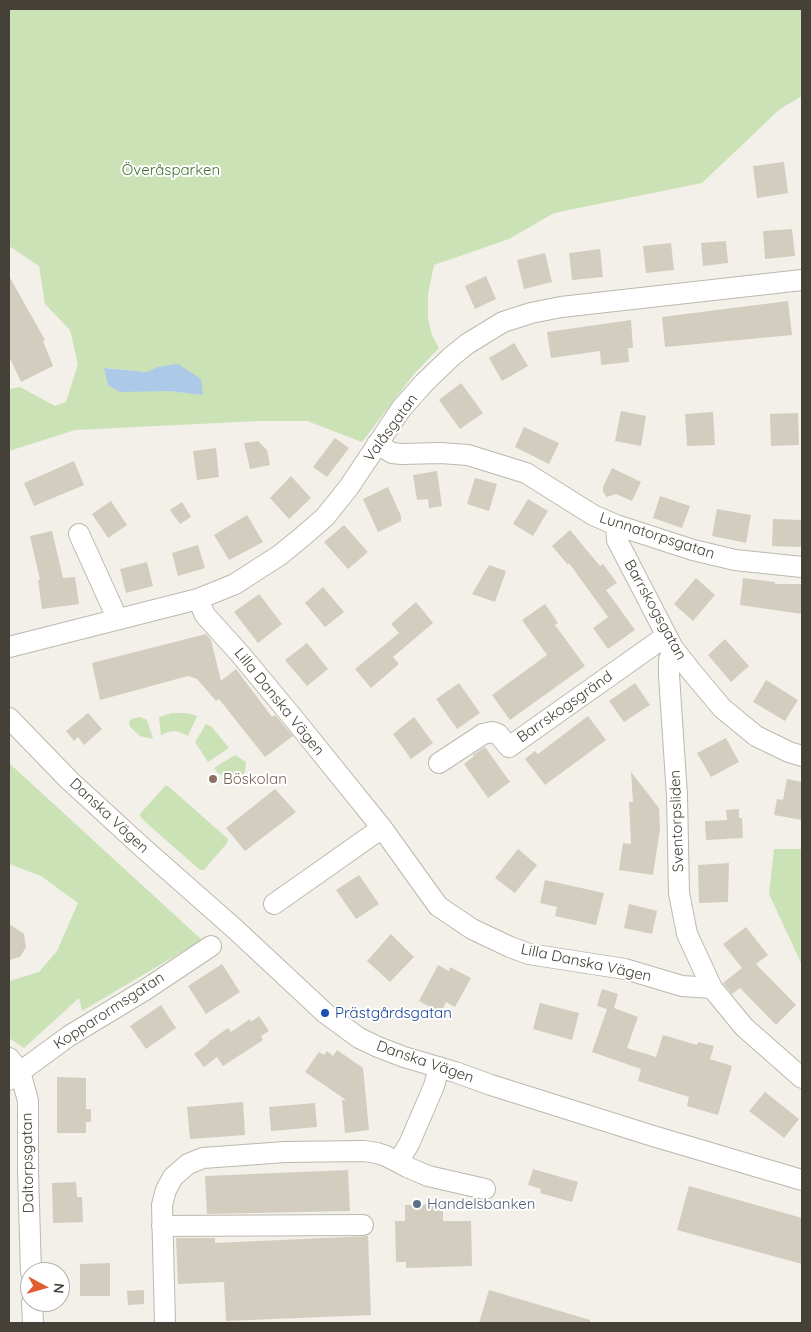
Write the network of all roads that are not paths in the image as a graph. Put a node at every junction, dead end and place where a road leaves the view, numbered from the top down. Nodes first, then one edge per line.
1 (802, 280) edge
2 (378, 444) junction
3 (616, 526) junction
4 (79, 534) dead end
5 (802, 567) edge
6 (198, 599) junction
7 (116, 620) junction
8 (670, 642) junction
9 (9, 647) edge
10 (9, 718) edge
11 (802, 756) edge
12 (439, 763) dead end
13 (382, 828) junction
14 (274, 904) dead end
15 (211, 946) dead end
16 (712, 988) junction
17 (439, 1068) junction
18 (12, 1070) edge
19 (802, 1078) edge
20 (398, 1162) junction
21 (802, 1180) edge
22 (485, 1189) dead end
23 (363, 1225) dead end
24 (162, 1226) junction
25 (31, 1262) edge
26 (166, 1323) edge

1 - 2 street, Valåsgatan
2 - 3 street, Lunnatorpsgatan
2 - 6 street, Valåsgatan
3 - 5 street, Lunnatorpsgatan
3 - 8 street, Barrskogsgatan
4 - 7 street
6 - 7 street, Valåsgatan
6 - 13 street, Lilla Danska Vägen
7 - 9 street, Valåsgatan
8 - 11 street, Barrskogsgatan
8 - 12 street, Barrskogsgränd
8 - 16 street, Sventorpsliden
10 - 17 street, Danska Vägen
13 - 14 street
13 - 16 street, Lilla Danska Vägen
15 - 18 street, Kopparormsgatan
16 - 19 street
17 - 20 street
17 - 21 street, Danska Vägen
18 - 25 street, Daltorpsgatan
20 - 22 street
20 - 24 street
23 - 24 street
24 - 26 street

